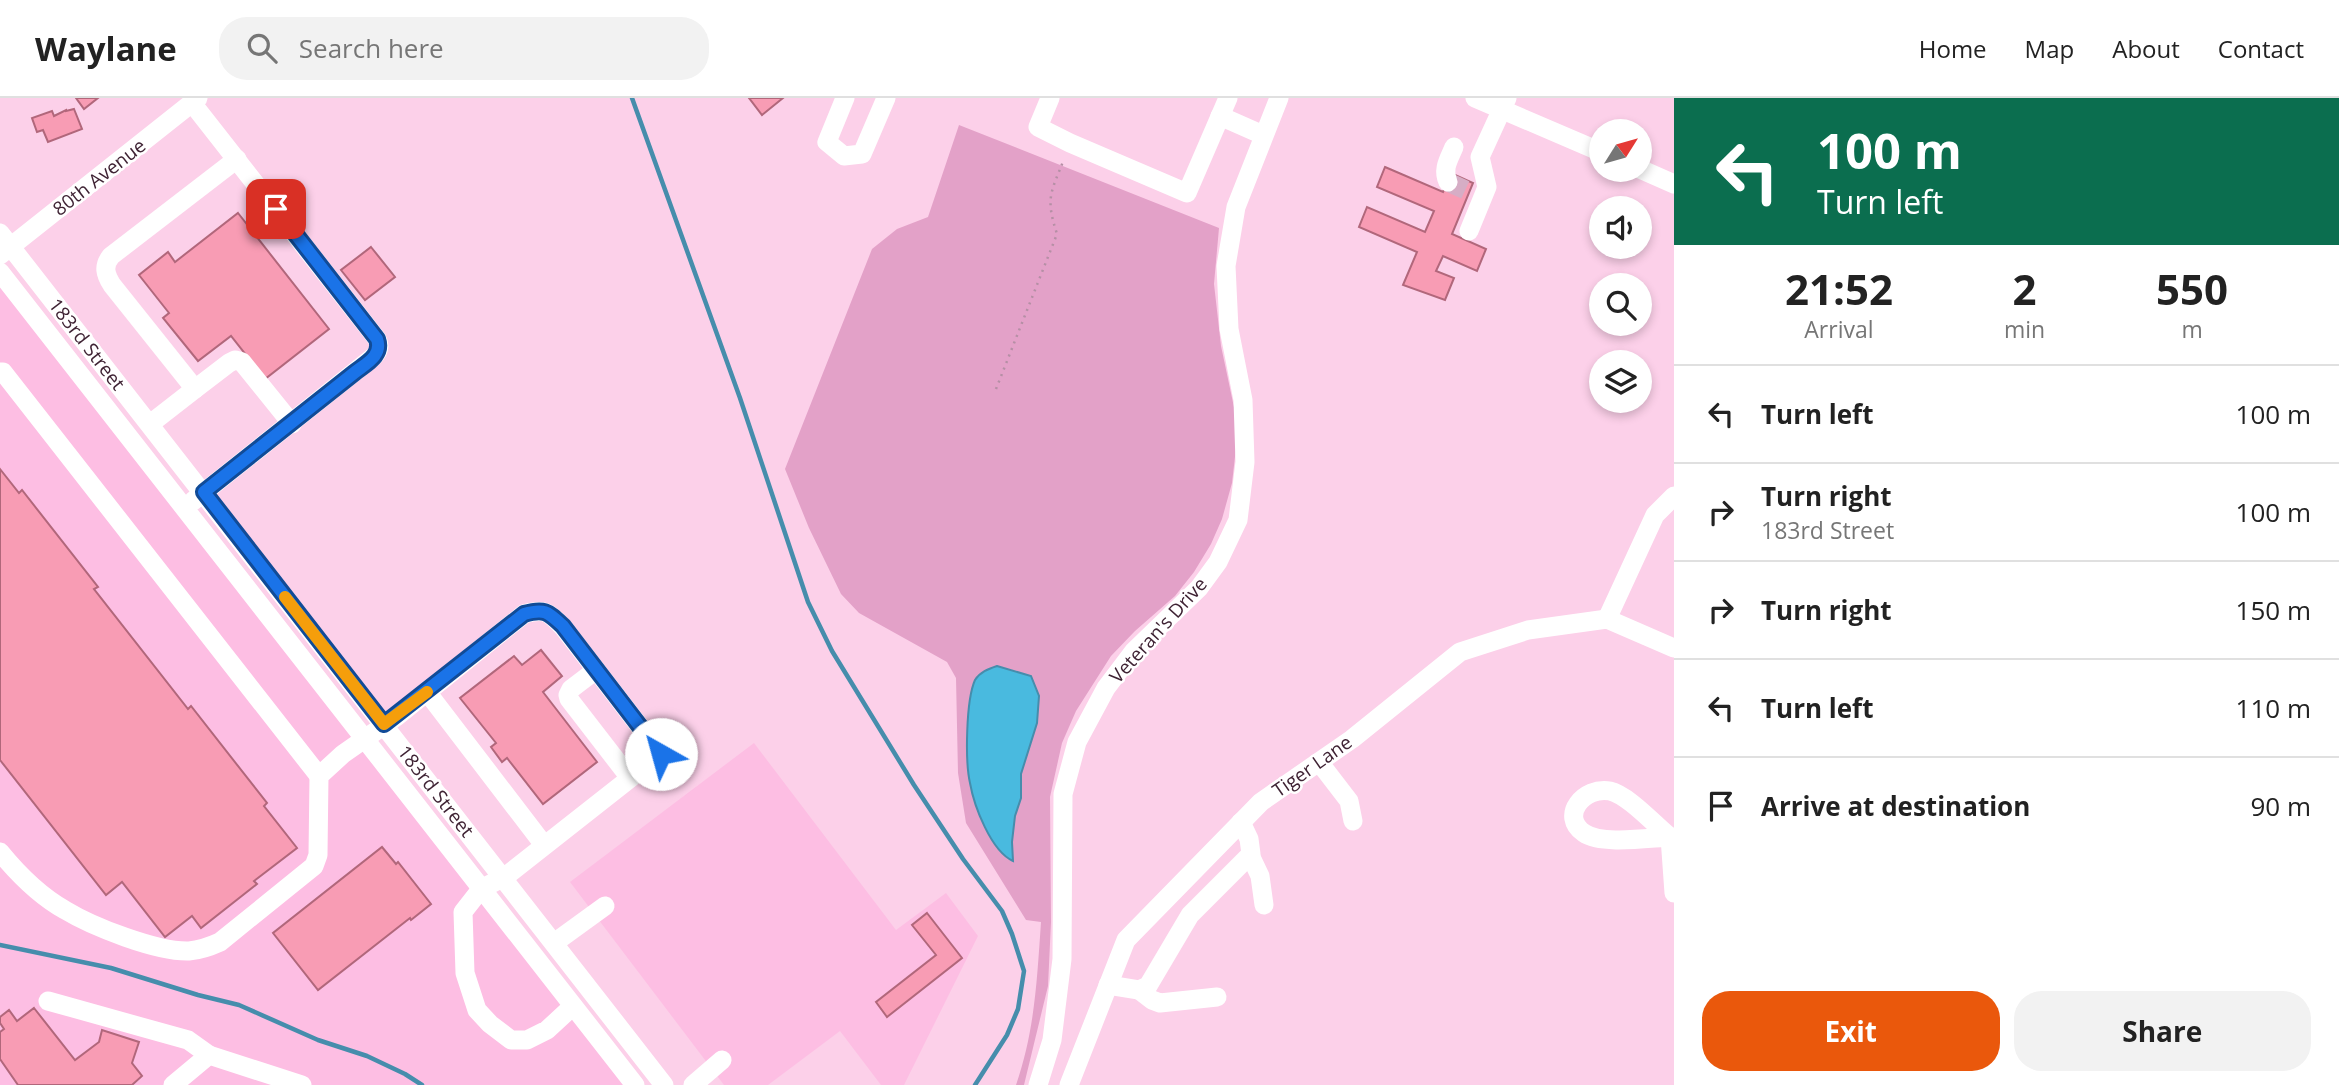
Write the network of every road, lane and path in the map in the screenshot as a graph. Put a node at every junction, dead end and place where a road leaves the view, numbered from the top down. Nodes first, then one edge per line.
1 (845, 98) edge
2 (886, 98) edge
3 (1050, 98) edge
4 (1279, 98) edge
5 (1475, 98) edge
6 (195, 100) edge
7 (1504, 104) edge
8 (1224, 107) edge
9 (1263, 135) junction
10 (1070, 143) junction
11 (1589, 146) edge
12 (1454, 147) dead end
13 (237, 159) junction
14 (1652, 174) edge
15 (1448, 182) dead end
16 (1674, 184) edge
17 (1469, 231) dead end
18 (4, 245) edge
19 (0, 272) edge
20 (0, 372) edge
21 (996, 388) dead end
22 (195, 389) junction
23 (150, 424) junction
24 (292, 424) junction
25 (204, 492) junction
26 (1674, 496) edge
27 (184, 508) junction
28 (1606, 619) junction
29 (1674, 648) edge
30 (596, 670) junction
31 (427, 692) junction
32 (384, 724) junction
33 (364, 738) junction
34 (1319, 762) junction
35 (319, 776) junction
36 (630, 778) junction
37 (1353, 821) dead end
38 (1241, 822) junction
39 (1672, 837) edge
40 (544, 845) junction
41 (0, 852) edge
42 (1250, 855) junction
43 (503, 877) junction
44 (481, 890) junction
45 (1674, 893) edge
46 (1264, 905) dead end
47 (605, 906) dead end
48 (554, 943) junction
49 (1108, 985) junction
50 (1139, 990) junction
51 (1217, 997) dead end
52 (48, 1001) dead end
53 (573, 1006) junction
54 (209, 1055) junction
55 (722, 1060) dead end
56 (173, 1085) edge
57 (302, 1085) edge
58 (635, 1085) edge
59 (664, 1085) edge
60 (693, 1085) edge
61 (1038, 1085) edge
62 (1069, 1085) edge

1 - 2 street
3 - 10 street
4 - 9 street, Veteran's Drive
5 - 7 street
6 - 13 street
6 - 18 street, 80th Avenue
7 - 11 street
7 - 17 street
8 - 9 street
8 - 10 street
9 - 61 street, Veteran's Drive
10 - 21 path
12 - 15 street
13 - 22 street
13 - 24 street
14 - 16 street
18 - 23 street, 183rd Street
19 - 27 street, 183rd Street
20 - 35 street
22 - 23 street
22 - 24 street
23 - 25 street, 183rd Street
24 - 25 street
25 - 27 street
25 - 32 street, 183rd Street
26 - 28 street
27 - 33 street, 183rd Street
28 - 29 street
28 - 34 street, Tiger Lane
30 - 31 street
30 - 36 street
30 - 36 street
31 - 32 street
31 - 40 street
32 - 33 street
32 - 43 street, 183rd Street
33 - 35 street
33 - 44 street, 183rd Street
34 - 37 street
34 - 38 street, Tiger Lane
35 - 41 street
36 - 40 street
38 - 42 street
38 - 49 street, Tiger Lane
39 - 45 street
40 - 43 street
42 - 46 street
42 - 50 street
43 - 44 street
43 - 48 street, 183rd Street
44 - 53 street, 183rd Street
44 - 53 street
47 - 48 street
48 - 59 street, 183rd Street
49 - 50 street
49 - 62 street, Tiger Lane
50 - 51 street
52 - 54 street
53 - 58 street, 183rd Street
54 - 56 street
54 - 57 street
55 - 60 street

